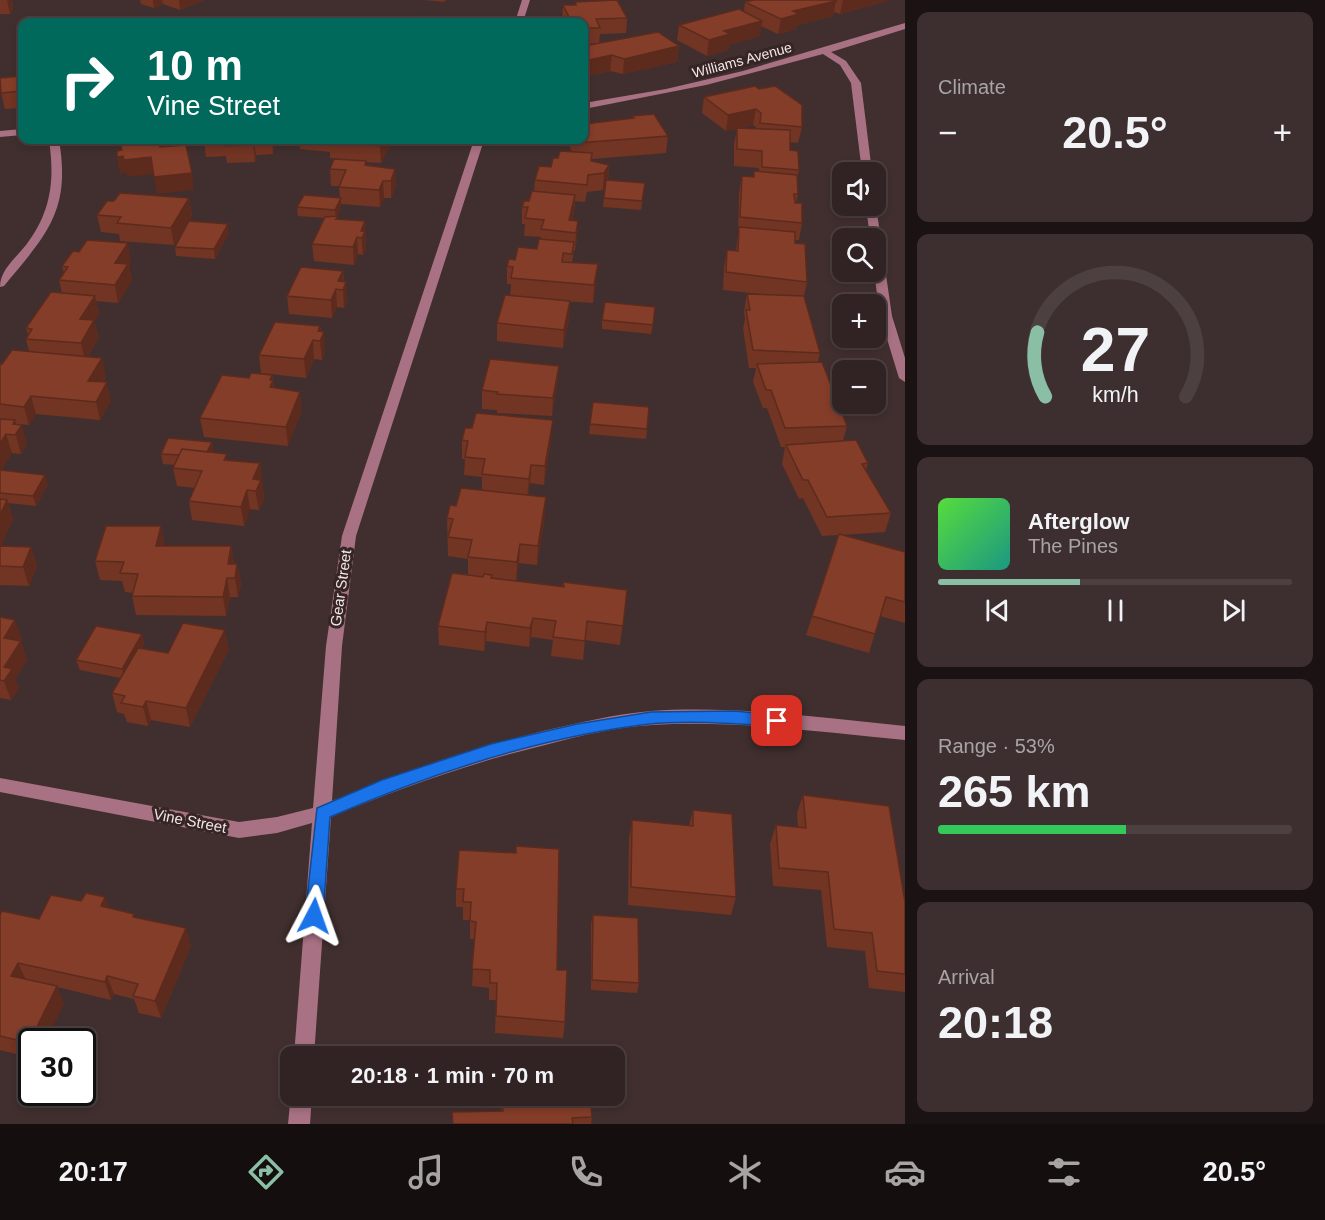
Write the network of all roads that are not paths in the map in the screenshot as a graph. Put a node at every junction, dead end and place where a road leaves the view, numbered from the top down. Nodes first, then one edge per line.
1 (526, 0) edge
2 (520, 18) edge
3 (905, 26) edge
4 (825, 52) junction
5 (588, 105) edge
6 (18, 133) edge
7 (0, 135) edge
8 (54, 144) edge
9 (478, 144) edge
10 (866, 162) edge
11 (882, 282) edge
12 (0, 284) edge
13 (905, 378) edge
14 (905, 733) edge
15 (0, 785) edge
16 (322, 813) junction
17 (305, 1046) edge
18 (300, 1106) edge
19 (299, 1124) edge

1 - 2 street
3 - 4 street, Williams Avenue
4 - 5 street, Williams Avenue
4 - 10 street
6 - 7 street
8 - 12 street
9 - 16 street, Gear Street
11 - 13 street
14 - 16 street, Vine Street
15 - 16 street, Vine Street
16 - 17 street, Gear Street
18 - 19 street

